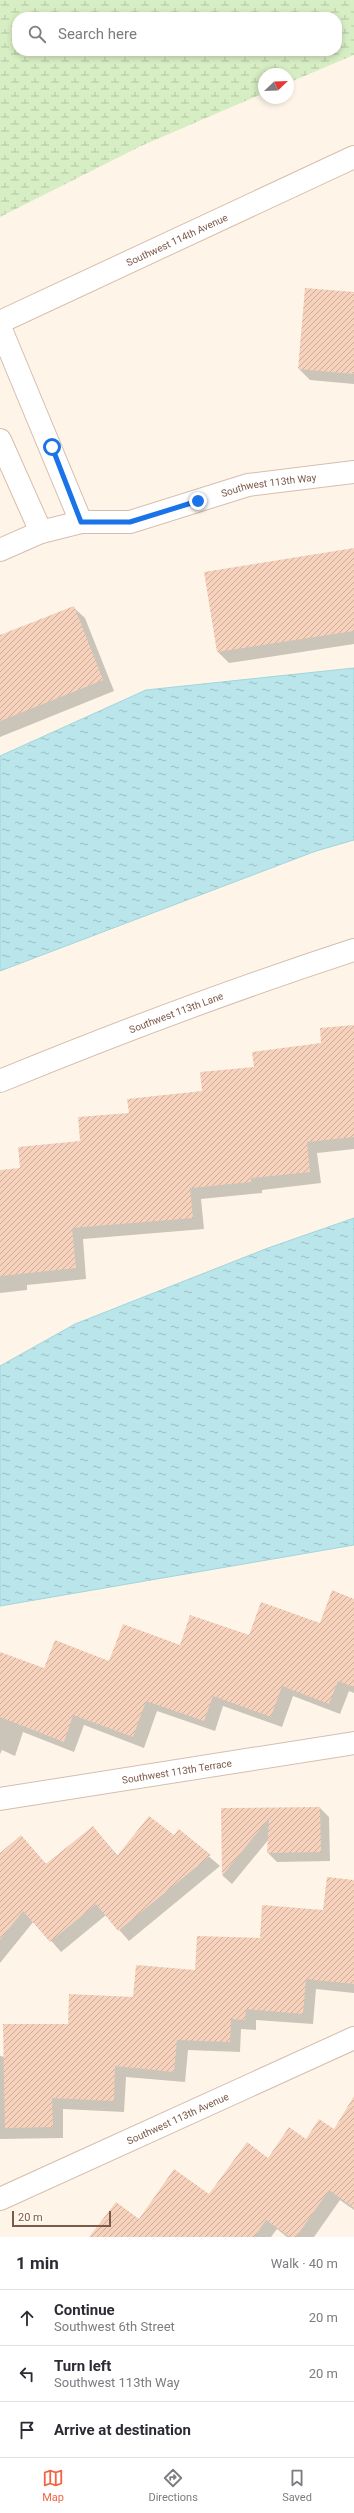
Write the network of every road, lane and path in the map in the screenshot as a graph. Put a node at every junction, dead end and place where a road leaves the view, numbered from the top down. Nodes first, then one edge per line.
1 (354, 157) edge
2 (0, 322) edge
3 (0, 327) edge
4 (0, 440) edge
5 (354, 472) edge
6 (81, 522) junction
7 (40, 532) junction
8 (0, 550) edge
9 (354, 950) edge
10 (0, 1081) edge
11 (354, 1743) edge
12 (0, 1798) edge
13 (354, 2038) edge
14 (0, 2199) edge

1 - 2 street, Southwest 114th Avenue
3 - 6 street
4 - 7 street
5 - 6 street, Southwest 113th Way
6 - 7 street, Southwest 113th Way
7 - 8 street, Southwest 113th Way
9 - 10 street, Southwest 113th Lane
11 - 12 street, Southwest 113th Terrace
13 - 14 street, Southwest 113th Avenue

